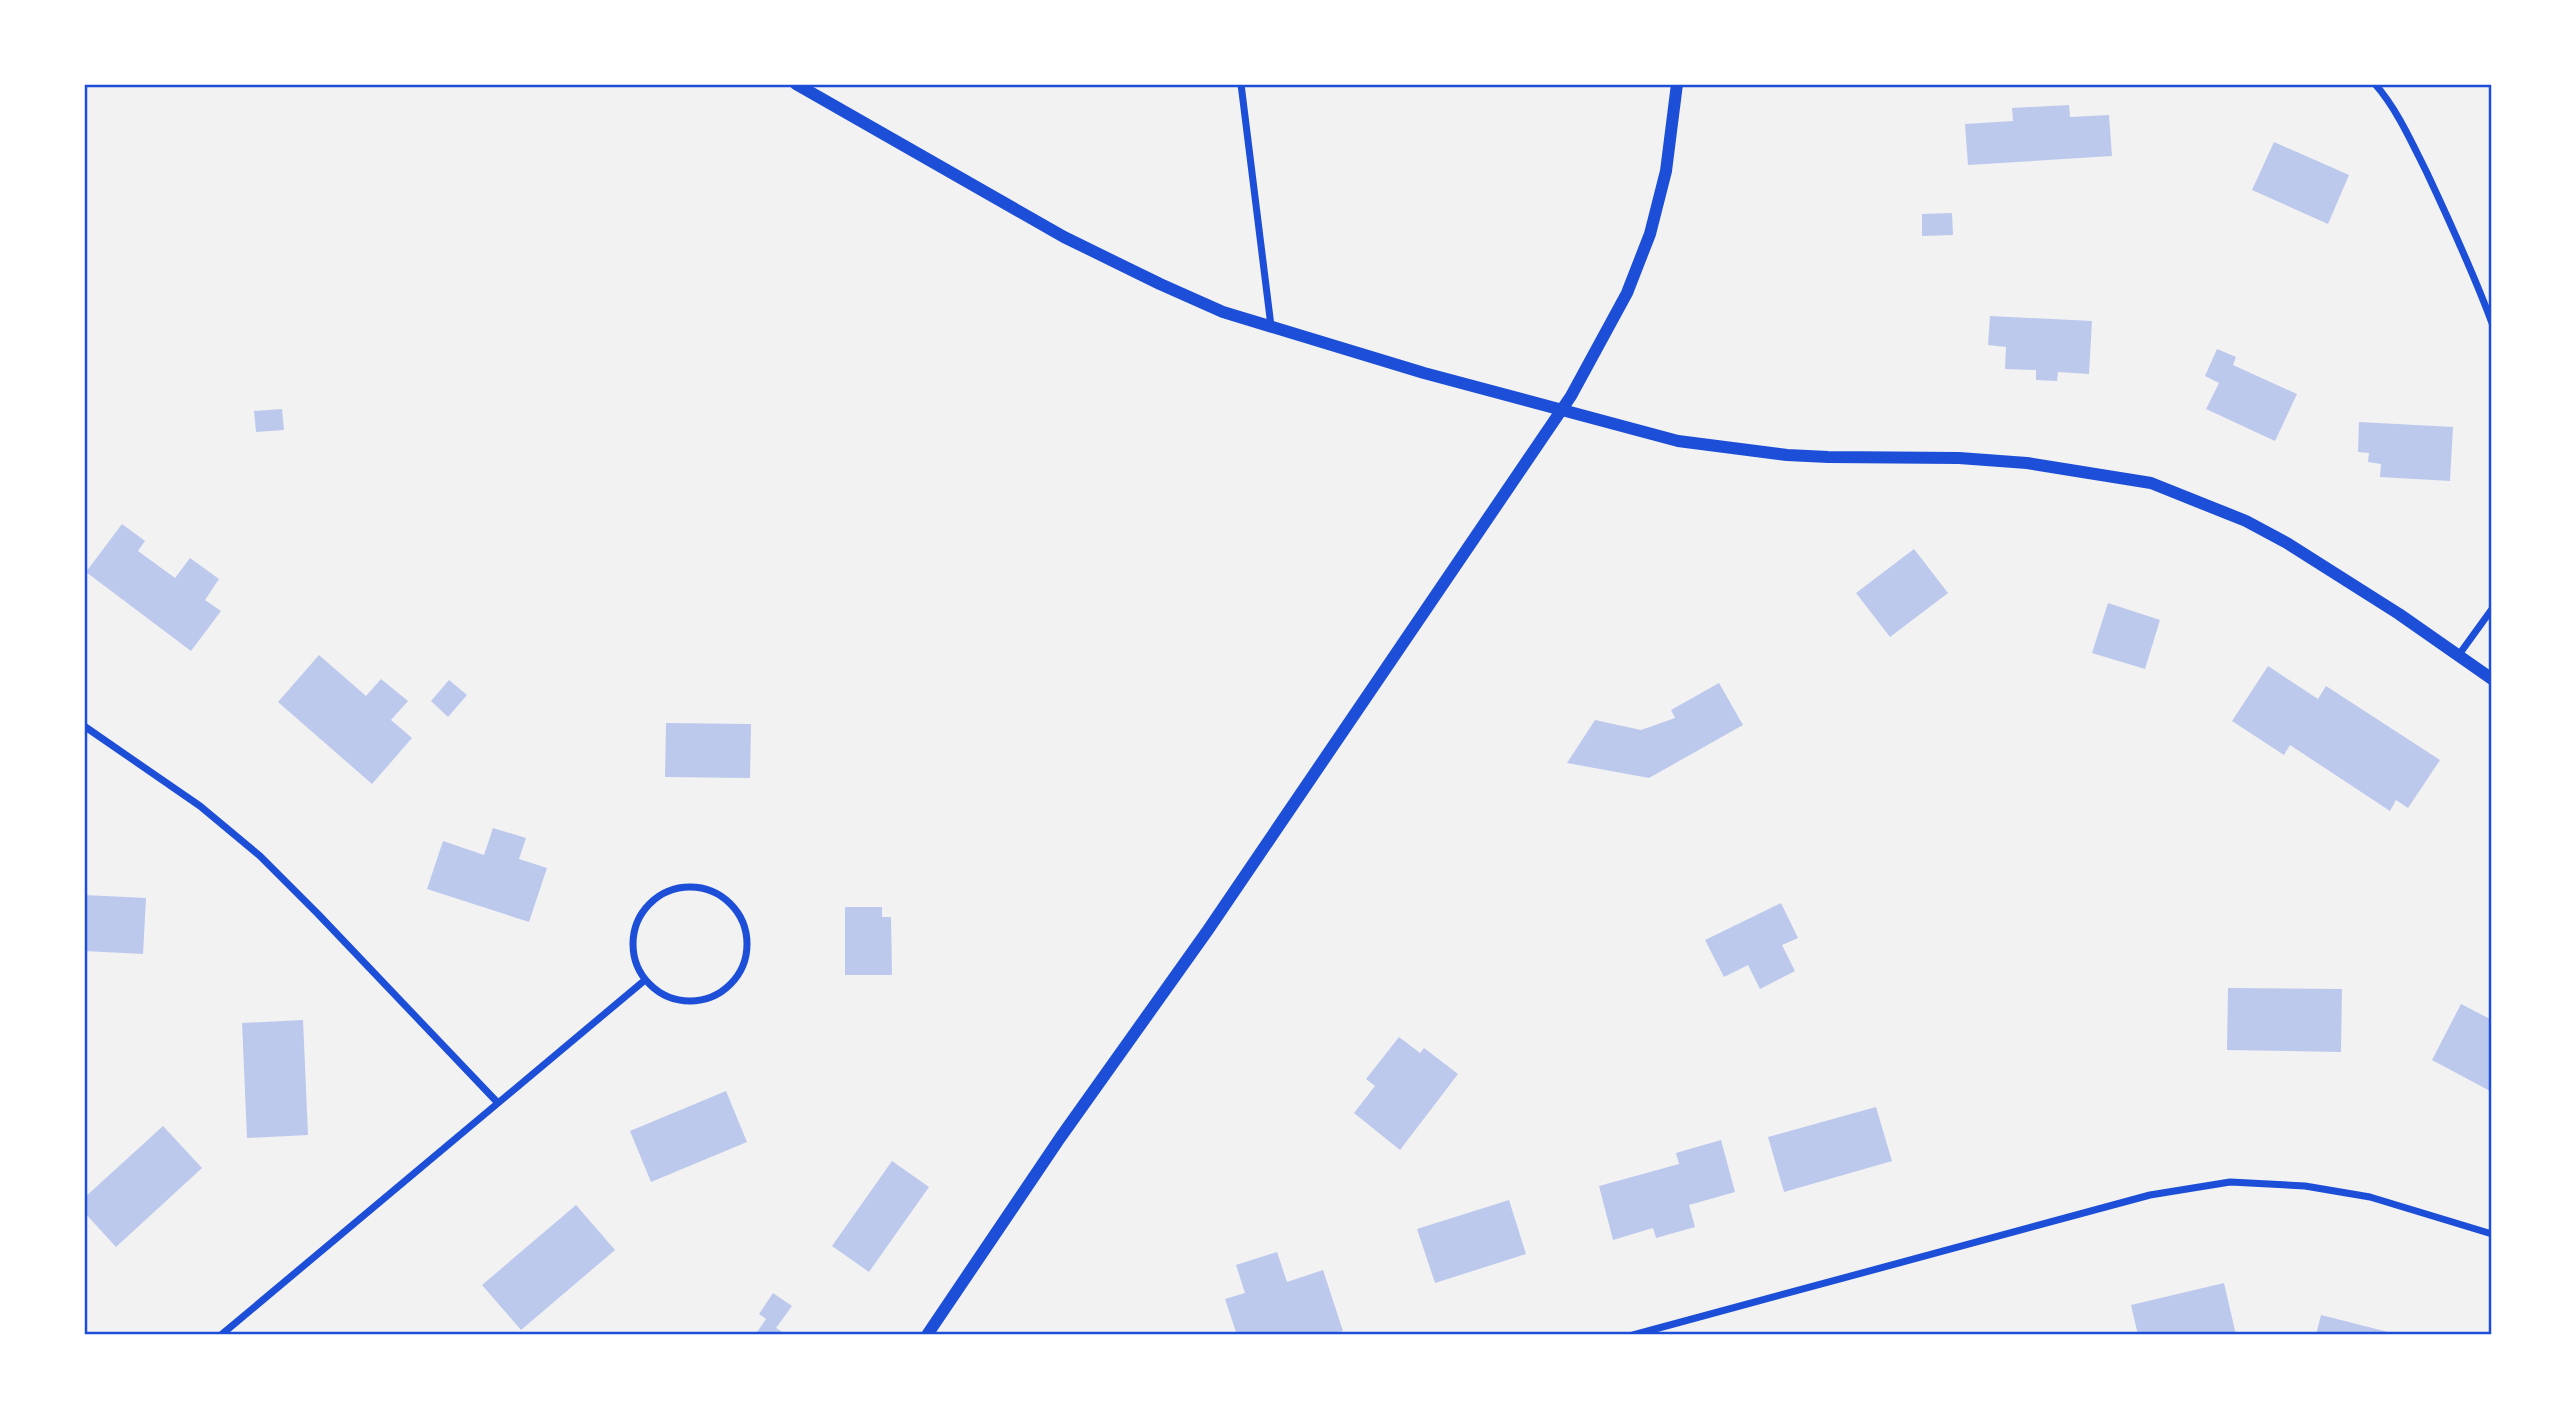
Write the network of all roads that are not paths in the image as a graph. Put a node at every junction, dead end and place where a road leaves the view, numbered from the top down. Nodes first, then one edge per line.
1 (796, 84) edge
2 (1241, 84) edge
3 (1677, 84) edge
4 (2375, 84) edge
5 (2492, 323) edge
6 (1271, 327) junction
7 (1562, 410) junction
8 (2492, 610) edge
9 (2458, 656) junction
10 (2492, 679) edge
11 (84, 726) edge
12 (645, 980) junction
13 (498, 1103) junction
14 (2492, 1234) edge
15 (221, 1335) edge
16 (927, 1335) edge
17 (1633, 1335) edge

1 - 6 street
2 - 6 street
3 - 7 street
4 - 5 street
6 - 7 street
7 - 9 street
7 - 16 street
8 - 9 street
9 - 10 street
11 - 13 street
12 - 12 street
12 - 13 street
13 - 15 street
14 - 17 street

